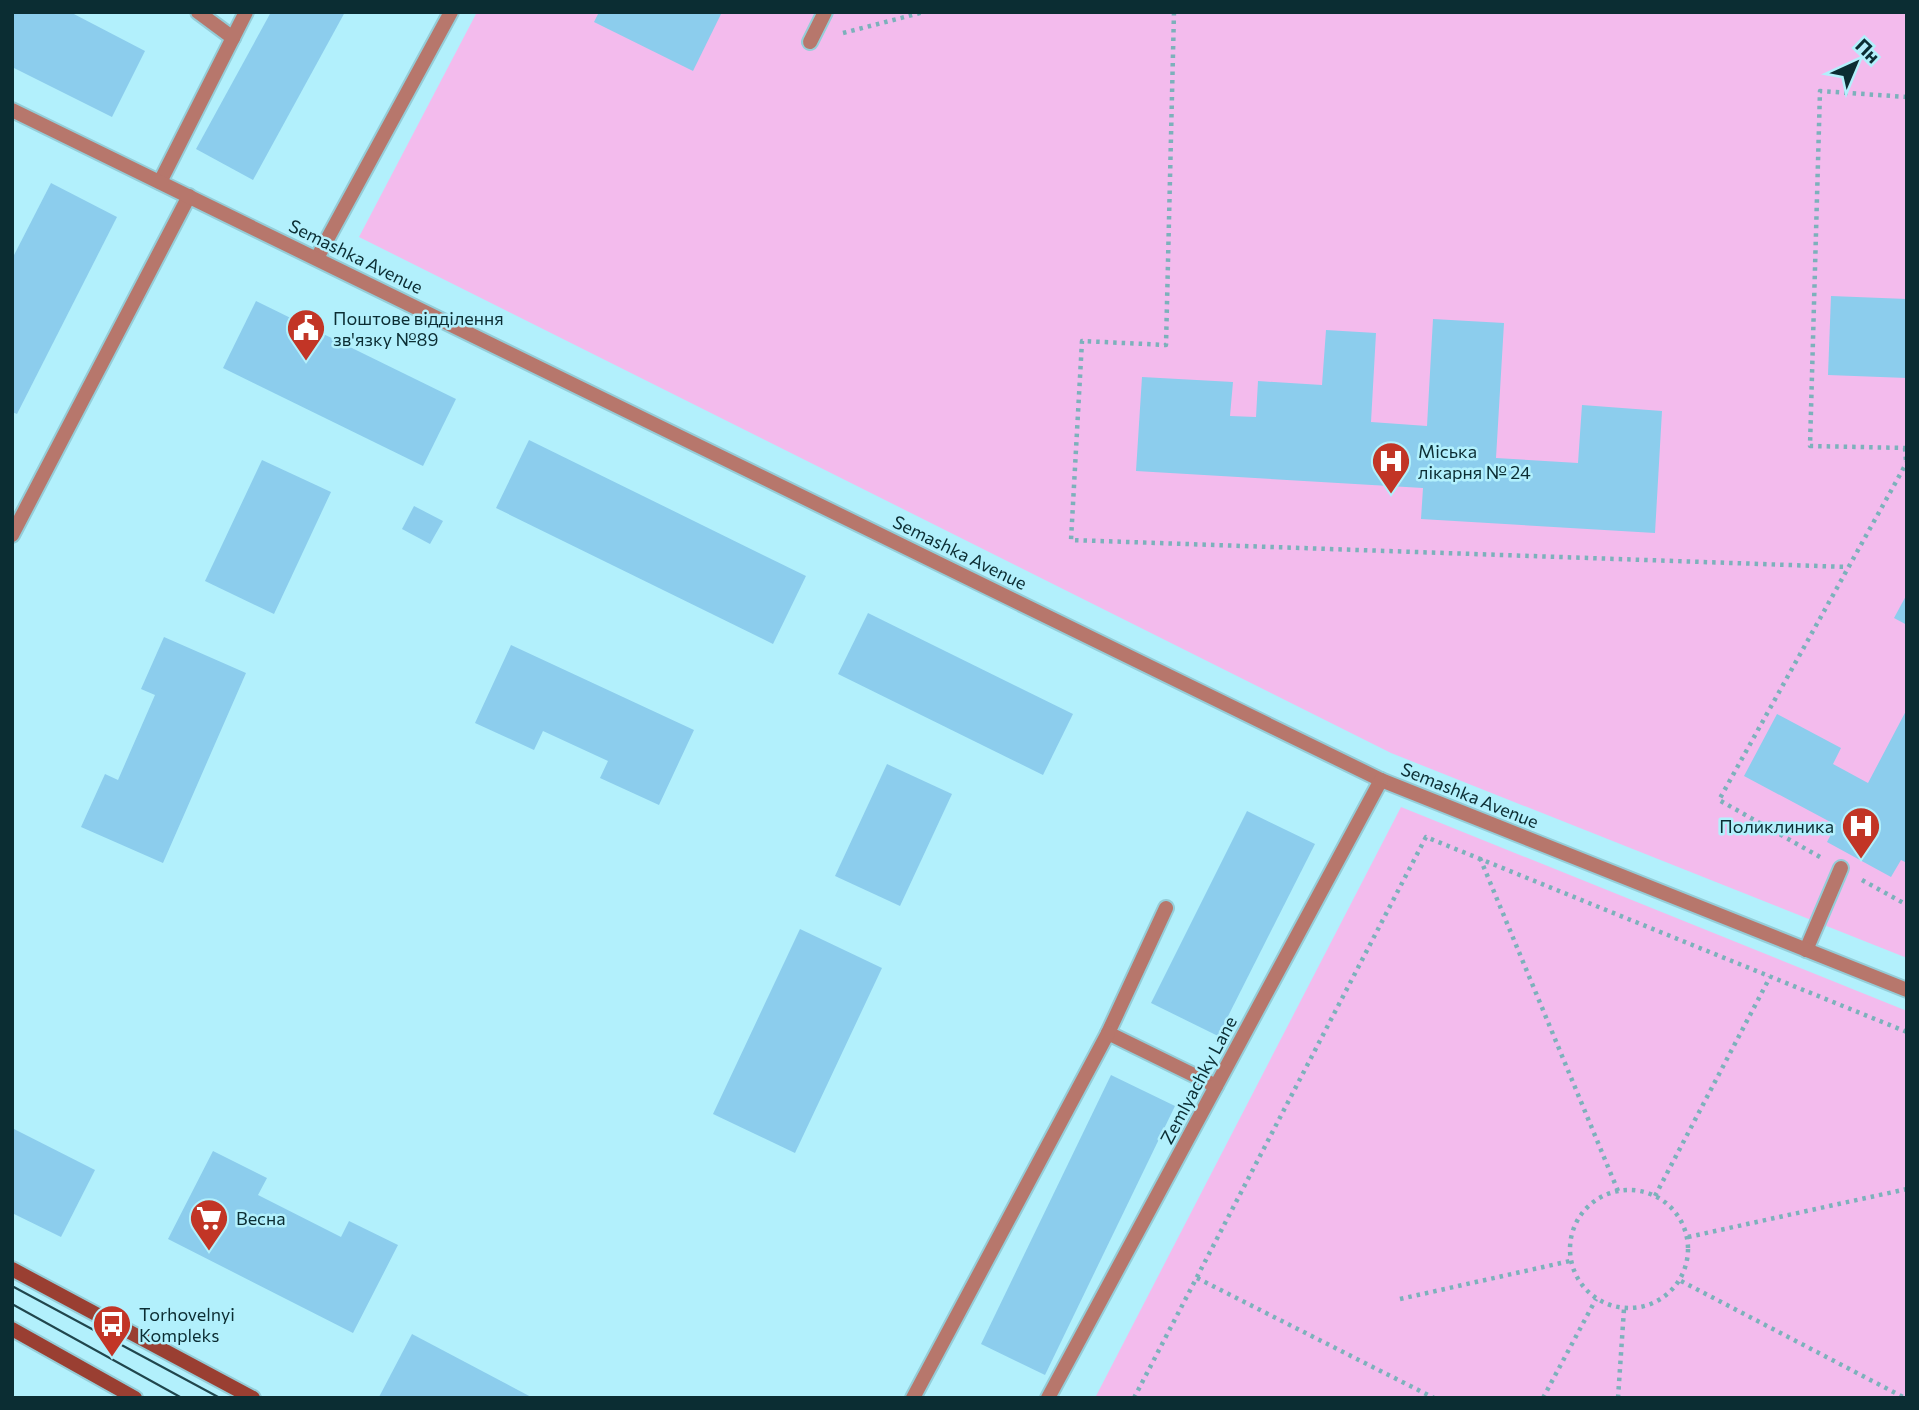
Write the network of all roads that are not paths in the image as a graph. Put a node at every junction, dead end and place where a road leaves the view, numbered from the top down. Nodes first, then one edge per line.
1 (198, 12) edge
2 (246, 12) edge
3 (451, 12) edge
4 (825, 12) edge
5 (233, 38) junction
6 (810, 42) road end
7 (12, 111) edge
8 (160, 182) junction
9 (189, 196) junction
10 (317, 258) junction
11 (12, 535) edge
12 (1381, 780) junction
13 (1841, 869) road end
14 (1166, 908) dead end
15 (1806, 950) junction
16 (1907, 990) edge
17 (1108, 1032) junction
18 (1216, 1086) junction
19 (12, 1269) edge
20 (12, 1329) edge
21 (135, 1398) edge
22 (253, 1398) edge
23 (913, 1398) edge
24 (1048, 1398) edge

1 - 5 street
2 - 5 street
3 - 10 street
4 - 6 street
5 - 8 street
7 - 8 street, Semashka Avenue
8 - 9 street, Semashka Avenue
9 - 10 street, Semashka Avenue
9 - 11 street
10 - 12 street, Semashka Avenue
12 - 15 street, Semashka Avenue
12 - 18 street, Zemlyachky Lane
13 - 15 street
14 - 17 street
15 - 16 street, Semashka Avenue
17 - 18 street
17 - 23 street
18 - 24 street, Zemlyachky Lane
19 - 22 street
20 - 21 street

